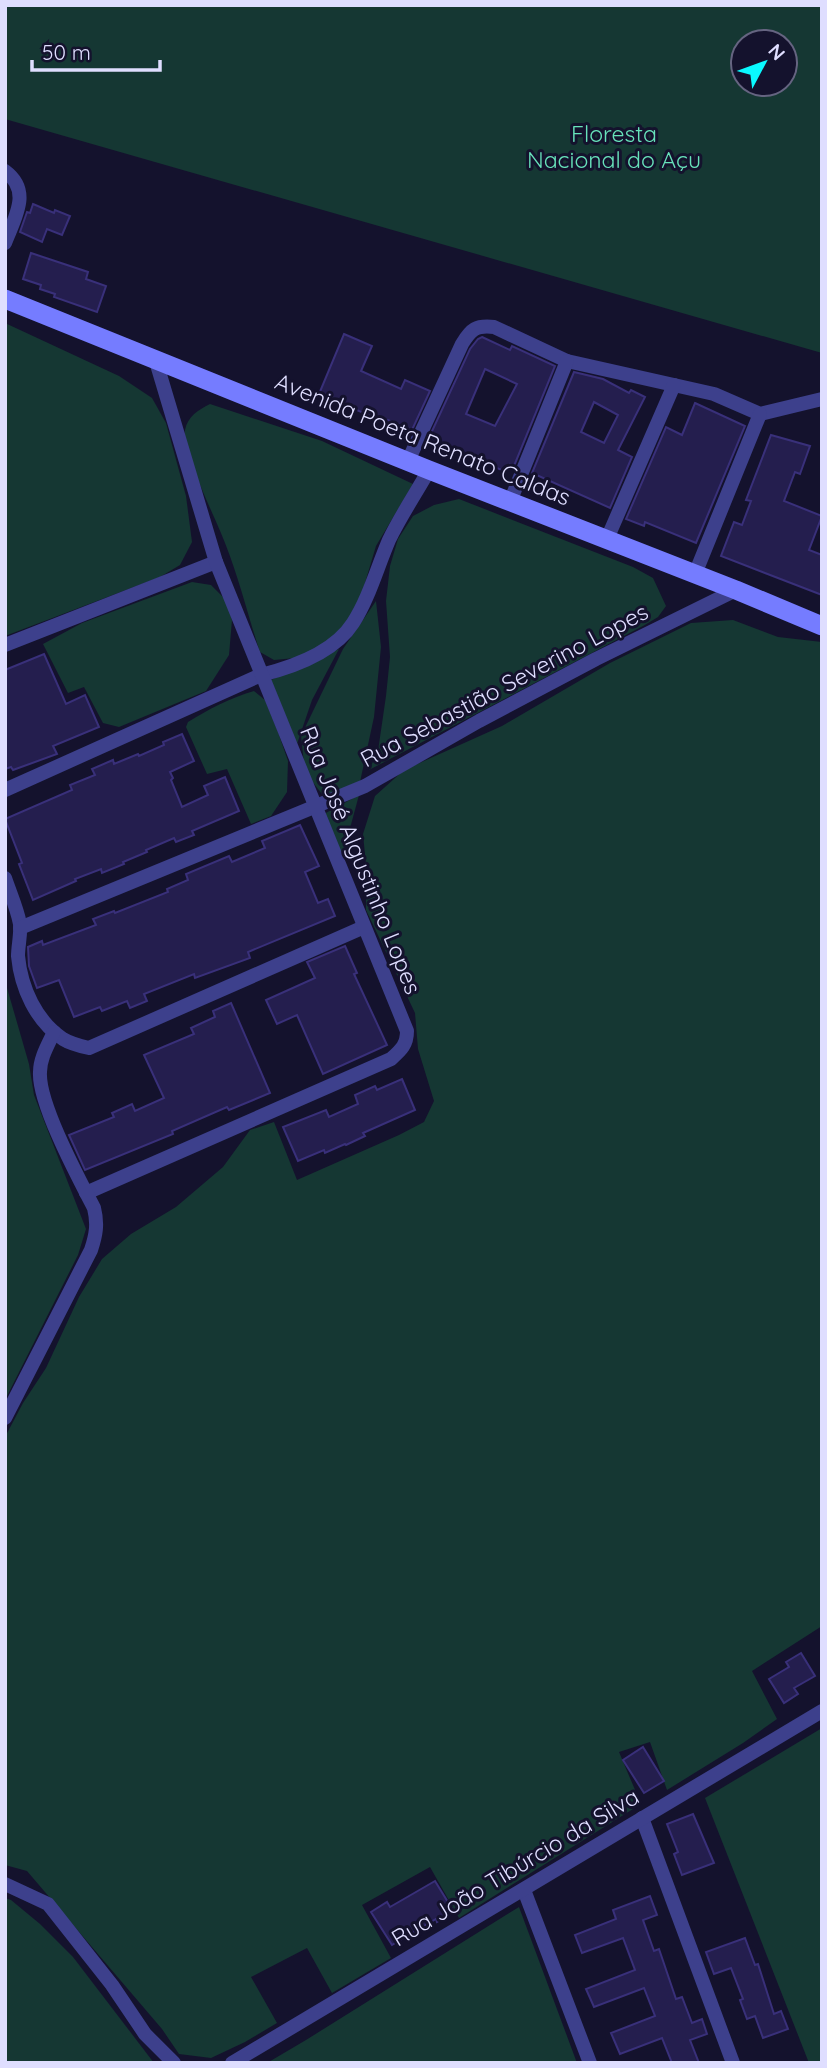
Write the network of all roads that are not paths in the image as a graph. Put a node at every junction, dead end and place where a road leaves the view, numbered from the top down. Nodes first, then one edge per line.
1 (5, 171) edge
2 (5, 243) edge
3 (5, 299) edge
4 (155, 358) junction
5 (567, 361) junction
6 (674, 385) junction
7 (822, 399) edge
8 (760, 414) junction
9 (408, 461) junction
10 (429, 470) junction
11 (510, 502) junction
12 (607, 538) junction
13 (216, 562) junction
14 (695, 573) junction
15 (736, 590) junction
16 (822, 626) edge
17 (5, 645) edge
18 (261, 676) junction
19 (5, 790) edge
20 (315, 808) junction
21 (5, 878) edge
22 (364, 927) junction
23 (20, 928) junction
24 (54, 1032) junction
25 (86, 1193) junction
26 (5, 1418) edge
27 (822, 1711) edge
28 (642, 1818) junction
29 (5, 1884) edge
30 (524, 1890) junction
31 (174, 2063) edge
32 (232, 2063) edge
33 (590, 2063) edge
34 (733, 2063) edge

1 - 2 street
3 - 4 main road, Avenida Poeta Renato Caldas
4 - 9 main road, Avenida Poeta Renato Caldas
4 - 13 street, Rua José Algustinho Lopes
5 - 6 street
5 - 9 street
5 - 11 street
6 - 8 street
6 - 12 street
7 - 8 street
8 - 14 street
9 - 10 main road, Avenida Poeta Renato Caldas
10 - 11 main road, Avenida Poeta Renato Caldas
10 - 18 street
11 - 12 main road, Avenida Poeta Renato Caldas
12 - 14 main road, Avenida Poeta Renato Caldas
13 - 17 street
13 - 18 street, Rua José Algustinho Lopes
14 - 15 main road, Avenida Poeta Renato Caldas
15 - 16 main road, Avenida Poeta Renato Caldas
15 - 20 street, Rua Sebastião Severino Lopes
18 - 19 street
18 - 20 street, Rua José Algustinho Lopes
20 - 22 street, Rua José Algustinho Lopes
20 - 23 street, Rua Sebastião Severino Lopes
21 - 23 street
22 - 24 street
22 - 25 street, Rua José Algustinho Lopes
23 - 24 street
24 - 25 street
25 - 26 street
27 - 28 street, Rua João Tibúrcio da Silva
28 - 30 street, Rua João Tibúrcio da Silva
28 - 34 street
29 - 31 street
30 - 32 street, Rua João Tibúrcio da Silva
30 - 33 street

